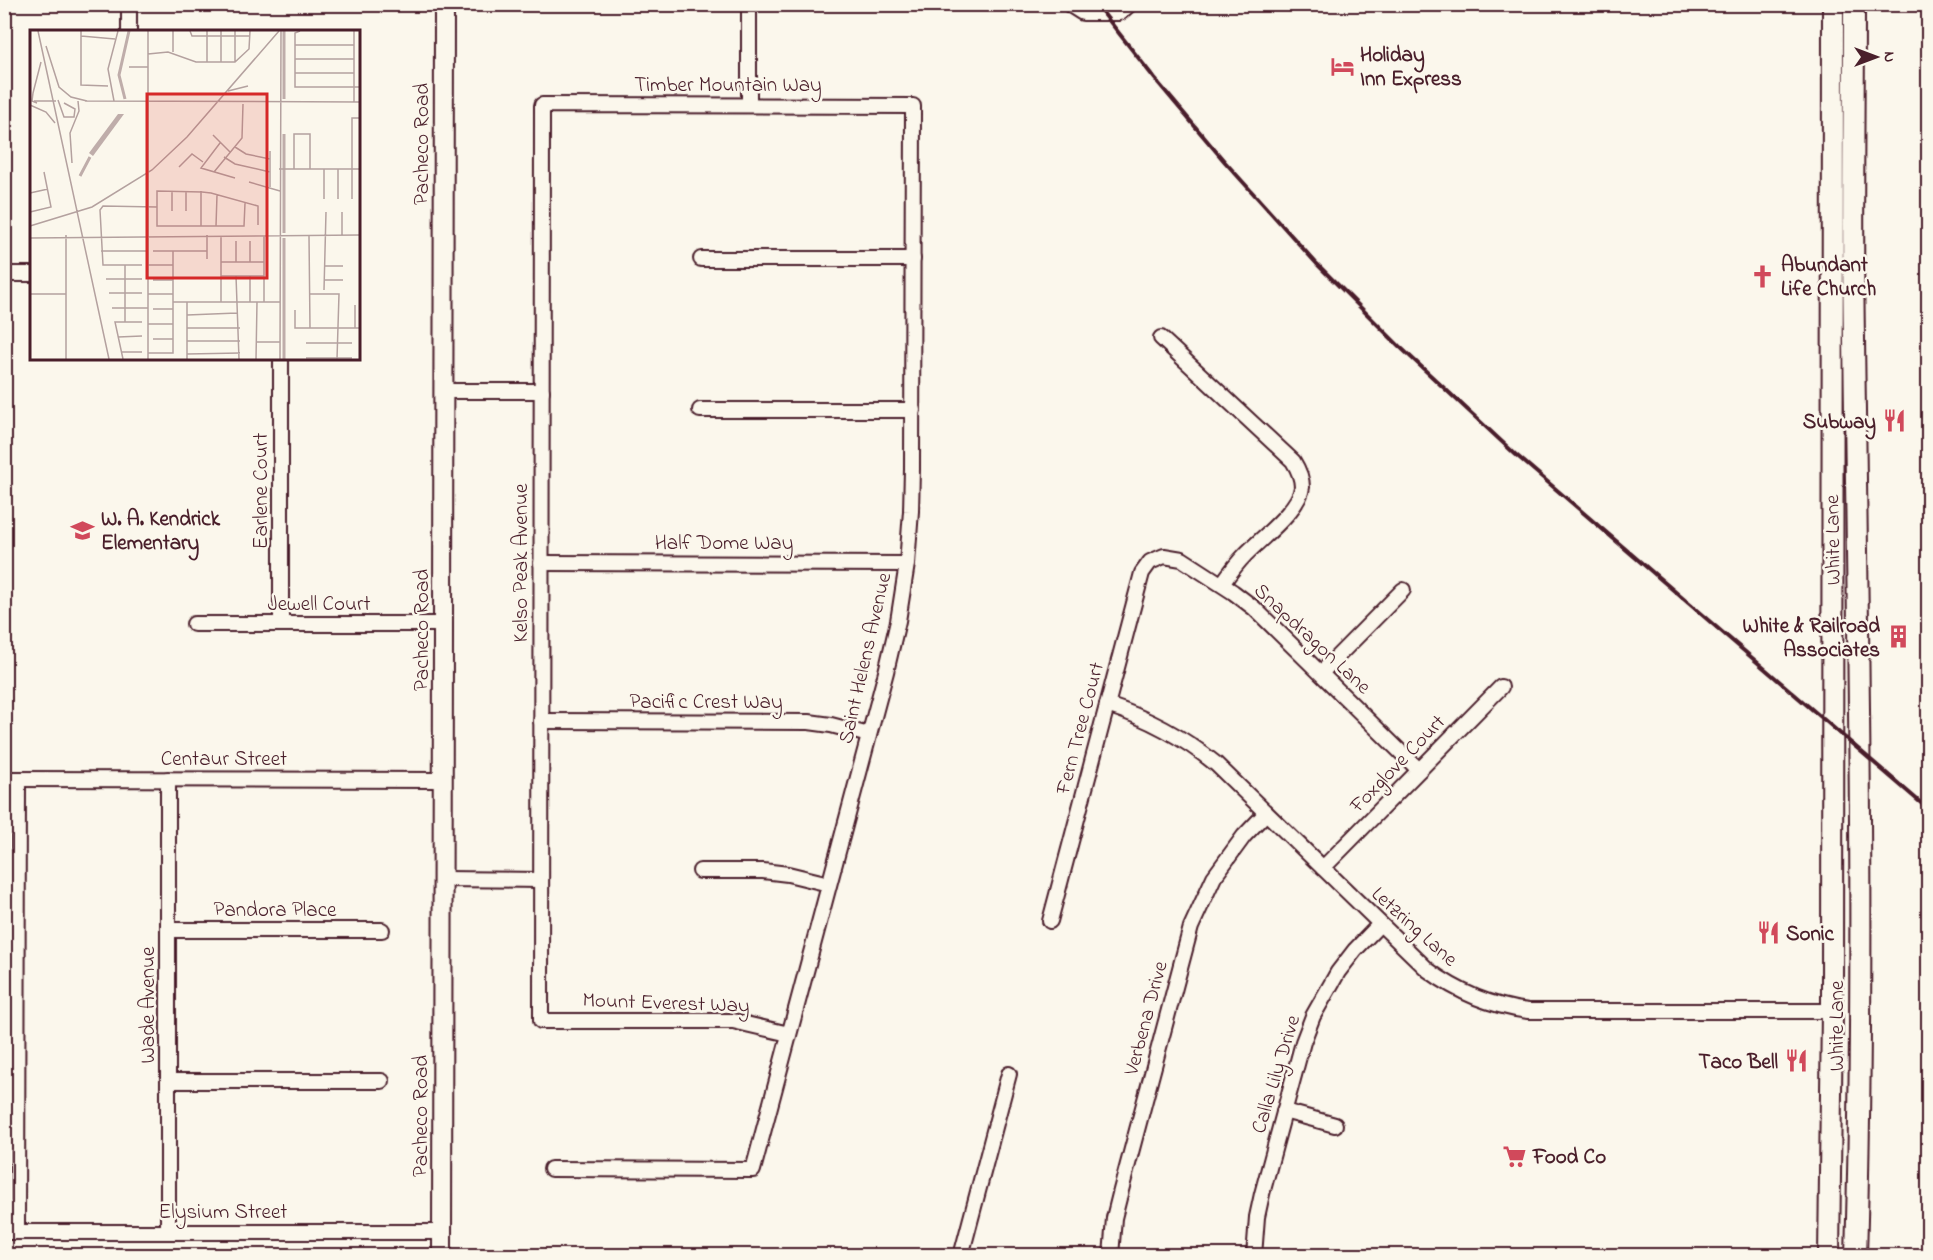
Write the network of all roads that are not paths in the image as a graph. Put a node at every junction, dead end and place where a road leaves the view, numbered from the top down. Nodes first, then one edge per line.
1 (129, 4) edge
2 (444, 4) edge
3 (749, 4) edge
4 (1072, 4) edge
5 (1127, 4) edge
6 (1833, 4) edge
7 (1854, 4) edge
8 (129, 30) edge
9 (542, 105) joint
10 (748, 105) junction
11 (913, 105) joint
12 (701, 259) dead end
13 (913, 259) junction
14 (4, 274) edge
15 (30, 274) edge
16 (1161, 338) dead end
17 (281, 360) edge
18 (444, 391) junction
19 (542, 391) junction
20 (700, 410) dead end
21 (913, 410) junction
22 (1164, 556) joint
23 (541, 563) junction
24 (907, 564) junction
25 (1222, 584) junction
26 (1403, 590) dead end
27 (1832, 620) junction
28 (194, 624) dead end
29 (281, 624) junction
30 (443, 624) junction
31 (1321, 673) junction
32 (1501, 687) dead end
33 (1858, 695) junction
34 (1107, 705) junction
35 (541, 721) junction
36 (869, 735) junction
37 (1832, 768) junction
38 (1419, 770) junction
39 (11, 779) edge
40 (168, 779) junction
41 (443, 780) junction
42 (1266, 813) junction
43 (1323, 868) junction
44 (700, 871) dead end
45 (443, 879) junction
46 (541, 880) junction
47 (829, 884) junction
48 (1861, 892) junction
49 (1831, 894) junction
50 (1050, 921) dead end
51 (1380, 924) junction
52 (11, 930) edge
53 (168, 930) junction
54 (382, 930) dead end
55 (1832, 1011) junction
56 (1860, 1015) junction
57 (541, 1021) joint
58 (789, 1034) junction
59 (1009, 1074) dead end
60 (11, 1081) edge
61 (168, 1081) junction
62 (382, 1081) dead end
63 (1860, 1101) junction
64 (1831, 1104) junction
65 (1284, 1111) junction
66 (1335, 1125) dead end
67 (551, 1169) dead end
68 (1858, 1181) junction
69 (11, 1232) edge
70 (168, 1232) junction
71 (442, 1232) junction
72 (442, 1256) edge
73 (961, 1256) edge
74 (1111, 1256) edge
75 (1254, 1256) edge
76 (1829, 1256) edge
77 (1856, 1256) edge

1 - 8 street
2 - 18 street, Pacheco Road
3 - 10 street
4 - 5 street
6 - 27 main road, White Lane
7 - 33 main road, White Lane
9 - 10 street, Timber Mountain Way
9 - 19 street, Kelso Peak Avenue
10 - 11 street, Timber Mountain Way
11 - 13 street, Saint Helens Avenue
12 - 13 street
13 - 21 street, Saint Helens Avenue
14 - 15 street
16 - 25 street
17 - 29 street, Earlene Court
18 - 19 street
18 - 30 street, Pacheco Road
19 - 23 street, Kelso Peak Avenue
20 - 21 street
21 - 24 street, Saint Helens Avenue
22 - 25 street, Snapdragon Lane
22 - 34 street, Fern Tree Court
23 - 24 street, Half Dome Way
23 - 35 street, Kelso Peak Avenue
24 - 36 street, Saint Helens Avenue
25 - 31 street, Snapdragon Lane
26 - 31 street
27 - 33 main road
27 - 37 main road, White Lane
28 - 29 street, Jewell Court
29 - 30 street, Jewell Court
30 - 41 street, Pacheco Road
31 - 38 street, Snapdragon Lane
32 - 38 street, Foxglove Court
33 - 48 main road, White Lane
34 - 42 street, Letzring Lane
34 - 50 street, Fern Tree Court
35 - 36 street, Pacific Crest Way
35 - 46 street, Kelso Peak Avenue
36 - 47 street, Saint Helens Avenue
37 - 48 main road
37 - 49 main road, White Lane
38 - 43 street, Foxglove Court
39 - 40 street, Centaur Street
39 - 52 street
40 - 41 street, Centaur Street
40 - 53 street, Wade Avenue
41 - 45 street, Pacheco Road
42 - 43 street, Letzring Lane
42 - 74 street, Verbena Drive
43 - 51 street, Letzring Lane
44 - 47 street
45 - 46 street
45 - 71 street, Pacheco Road
46 - 57 street, Kelso Peak Avenue
47 - 58 street, Saint Helens Avenue
48 - 56 main road, White Lane
49 - 55 main road, White Lane
49 - 56 main road
51 - 55 street, Letzring Lane
51 - 65 street, Calla Lily Drive
52 - 60 street
53 - 54 street, Pandora Place
53 - 61 street, Wade Avenue
55 - 63 main road
55 - 64 main road, White Lane
56 - 63 main road, White Lane
57 - 58 street, Mount Everest Way
58 - 67 street, Saint Helens Avenue
59 - 73 street
60 - 69 street
61 - 62 street
61 - 70 street, Wade Avenue
63 - 68 main road, White Lane
64 - 68 main road
64 - 76 main road, White Lane
65 - 66 street
65 - 75 street, Calla Lily Drive
68 - 77 main road, White Lane
69 - 70 street, Elysium Street
70 - 71 street, Elysium Street
71 - 72 street, Pacheco Road

